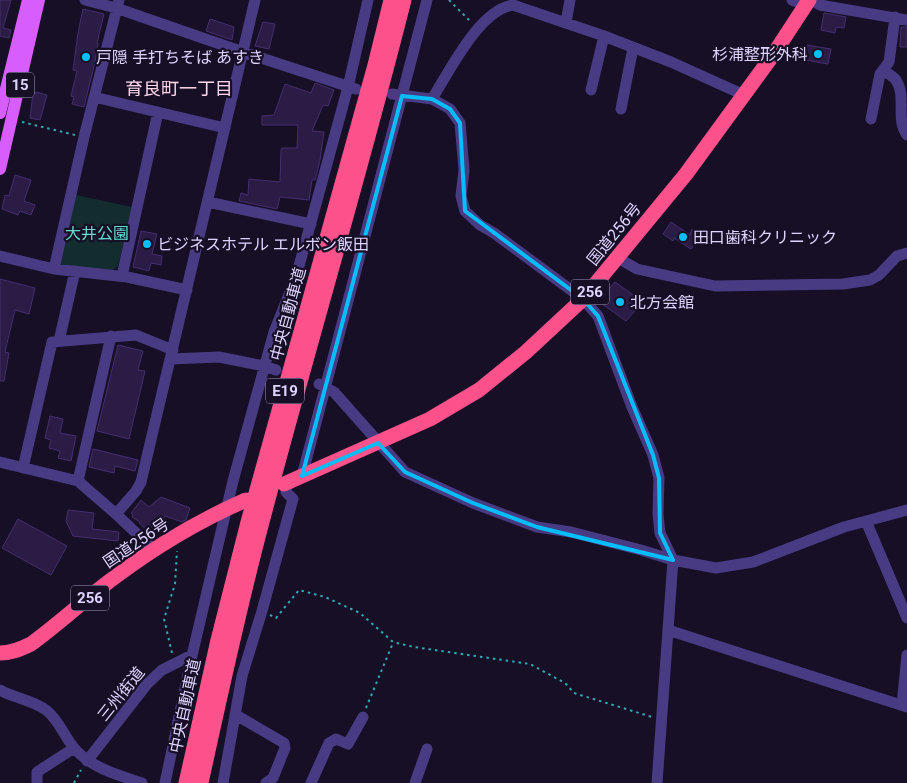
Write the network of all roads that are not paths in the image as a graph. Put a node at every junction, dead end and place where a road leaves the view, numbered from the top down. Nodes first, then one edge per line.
1 (28, 0) edge
2 (39, 0) edge
3 (85, 0) edge
4 (255, 0) edge
5 (368, 0) edge
6 (391, 0) edge
7 (404, 0) edge
8 (427, 0) edge
9 (570, 0) edge
10 (805, 1) edge
11 (515, 3) edge
12 (117, 4) edge
13 (895, 17) junction
14 (907, 20) edge
15 (566, 22) junction
16 (604, 36) junction
17 (633, 48) junction
18 (243, 52) junction
19 (883, 70) junction
20 (352, 88) junction
21 (592, 90) dead end
22 (397, 95) junction
23 (744, 95) junction
24 (94, 97) junction
25 (432, 99) junction
26 (620, 108) dead end
27 (0, 111) edge
28 (158, 112) junction
29 (16, 118) junction
30 (871, 119) dead end
31 (225, 128) junction
32 (907, 135) edge
33 (0, 169) edge
34 (208, 202) junction
35 (310, 224) junction
36 (907, 253) edge
37 (0, 256) edge
38 (618, 258) junction
39 (54, 269) junction
40 (75, 271) junction
41 (122, 276) junction
42 (187, 290) junction
43 (584, 299) junction
44 (111, 336) junction
45 (59, 341) junction
46 (172, 354) junction
47 (270, 368) junction
48 (322, 386) junction
49 (378, 443) junction
50 (0, 462) edge
51 (23, 468) junction
52 (78, 481) junction
53 (291, 481) junction
54 (246, 500) dead end
55 (227, 508) junction
56 (907, 510) edge
57 (116, 514) junction
58 (866, 521) junction
59 (154, 550) junction
60 (673, 560) junction
61 (907, 618) edge
62 (668, 630) junction
63 (0, 653) edge
64 (192, 655) junction
65 (907, 655) edge
66 (0, 690) edge
67 (904, 706) edge
68 (236, 715) junction
69 (363, 717) road end
70 (74, 748) junction
71 (427, 749) dead end
72 (87, 761) junction
73 (116, 779) edge
74 (36, 783) edge
75 (142, 783) edge
76 (165, 783) edge
77 (186, 783) edge
78 (201, 783) edge
79 (223, 783) edge
80 (266, 783) edge
81 (311, 783) edge
82 (415, 783) edge
83 (657, 783) edge

1 - 27 main road, 15
2 - 29 main road, 15
3 - 12 street
4 - 18 street
5 - 20 street
6 - 77 highway, 中央自動車道 / E19
7 - 78 highway, 中央自動車道 / E19
8 - 22 street
9 - 15 street
10 - 13 street
10 - 23 highway, 国道256号 / 256
11 - 15 street
11 - 25 street
12 - 18 street
12 - 24 street
13 - 14 street
13 - 19 street
15 - 16 street
16 - 17 street
16 - 21 street
17 - 23 street
17 - 26 street
18 - 20 street
18 - 31 street
19 - 30 street
19 - 32 street
20 - 35 street
22 - 25 street
22 - 48 street
23 - 38 highway, 国道256号 / 256
24 - 28 street
24 - 39 street
25 - 43 street
27 - 29 street
28 - 31 street
28 - 41 street
29 - 33 main road, 15
31 - 34 street
34 - 35 street
34 - 42 street
35 - 47 street
36 - 38 street
37 - 39 street
38 - 43 highway, 国道256号 / 256
39 - 40 street
40 - 41 street
40 - 45 street
41 - 42 street
42 - 46 street
43 - 49 highway, 国道256号 / 256
43 - 60 street
44 - 45 street
44 - 46 street
44 - 52 street
45 - 51 street
46 - 47 street
46 - 57 street
47 - 55 street
48 - 49 street
48 - 53 street
49 - 53 highway, 国道256号 / 256
49 - 60 street
50 - 51 street
51 - 52 street
52 - 57 street
53 - 68 street
54 - 55 highway, 国道256号 / 256
55 - 59 highway, 国道256号 / 256
55 - 64 street
56 - 58 street
57 - 59 street
58 - 60 street
58 - 61 street
59 - 63 highway, 国道256号 / 256
60 - 62 street
62 - 67 street
62 - 83 street
64 - 72 street, 三州街道
64 - 76 street
65 - 67 street
66 - 70 street
68 - 79 street
68 - 80 street
69 - 81 street
70 - 72 street
70 - 74 street
71 - 82 street
72 - 73 street
73 - 75 street

